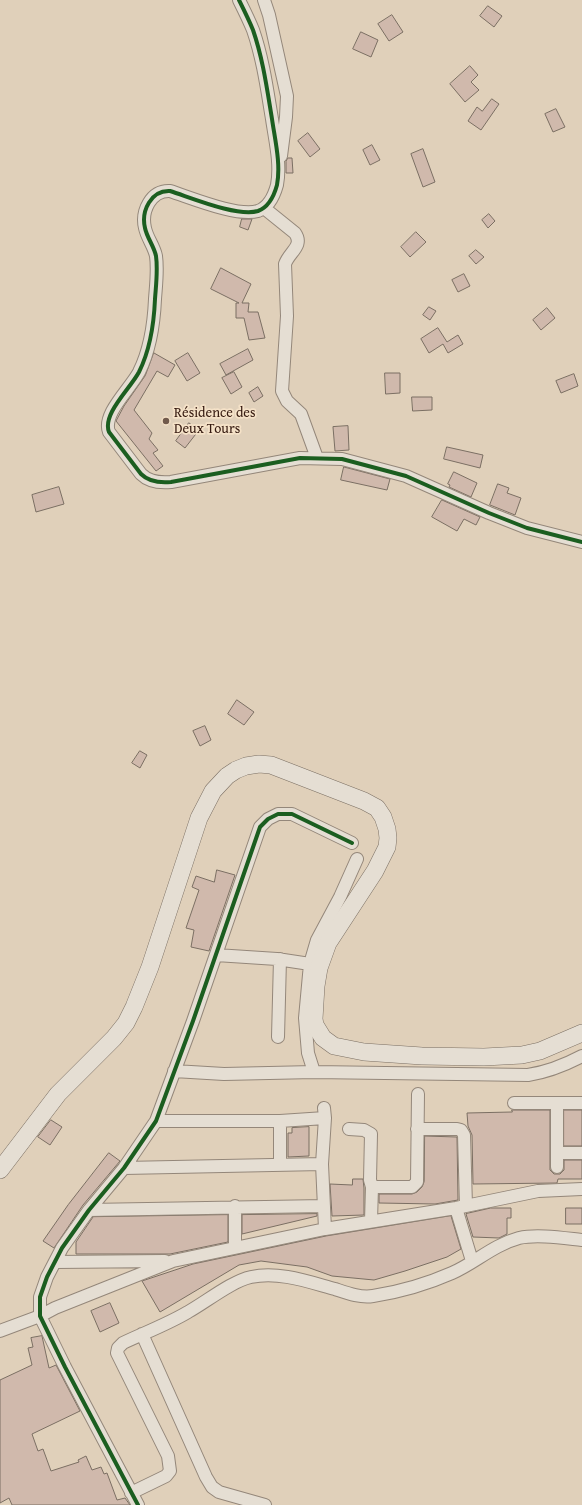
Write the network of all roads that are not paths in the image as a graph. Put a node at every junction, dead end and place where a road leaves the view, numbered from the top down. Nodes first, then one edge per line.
1 (239, 0) edge
2 (264, 0) edge
3 (278, 176) junction
4 (264, 208) junction
5 (317, 458) junction
6 (582, 542) edge
7 (352, 843) dead end
8 (357, 859) dead end
9 (216, 956) junction
10 (280, 959) junction
11 (310, 964) junction
12 (582, 1033) edge
13 (278, 1037) dead end
14 (582, 1056) edge
15 (174, 1071) junction
16 (314, 1072) junction
17 (418, 1094) dead end
18 (514, 1103) dead end
19 (557, 1103) junction
20 (582, 1103) edge
21 (156, 1120) junction
22 (280, 1120) junction
23 (349, 1129) dead end
24 (417, 1129) junction
25 (556, 1153) junction
26 (582, 1153) edge
27 (322, 1164) junction
28 (280, 1165) junction
29 (556, 1167) dead end
30 (124, 1168) junction
31 (0, 1170) edge
32 (372, 1187) junction
33 (582, 1189) edge
34 (235, 1206) junction
35 (324, 1206) junction
36 (461, 1207) junction
37 (89, 1210) junction
38 (371, 1221) junction
39 (325, 1229) junction
40 (582, 1240) edge
41 (235, 1247) junction
42 (173, 1261) junction
43 (472, 1261) junction
44 (54, 1262) junction
45 (40, 1316) junction
46 (0, 1331) edge
47 (142, 1334) junction
48 (131, 1493) junction
49 (138, 1505) edge
50 (261, 1505) edge

1 - 3 street
2 - 3 street
3 - 4 street
4 - 5 street
4 - 5 street
5 - 6 street
7 - 9 street
8 - 11 street
9 - 10 street
9 - 15 street
10 - 11 street
10 - 13 street
11 - 16 street
12 - 31 main road
14 - 16 street
15 - 16 street
15 - 21 street
17 - 24 street
18 - 19 street
19 - 20 street
19 - 25 street
21 - 22 street
21 - 30 street
22 - 27 street
22 - 28 street
23 - 32 street
24 - 32 street
24 - 36 street
25 - 26 street
25 - 29 street
27 - 28 street
27 - 35 street
28 - 30 street
30 - 37 street
32 - 38 street
33 - 36 street
34 - 35 street
34 - 37 street
34 - 41 street
35 - 39 street
36 - 38 street
36 - 43 street
37 - 44 street
38 - 39 street
39 - 41 street
40 - 43 street
41 - 42 street
42 - 44 street
42 - 45 street
43 - 47 street
44 - 45 street
45 - 46 street
45 - 48 street
47 - 48 street
47 - 50 street
48 - 49 street

